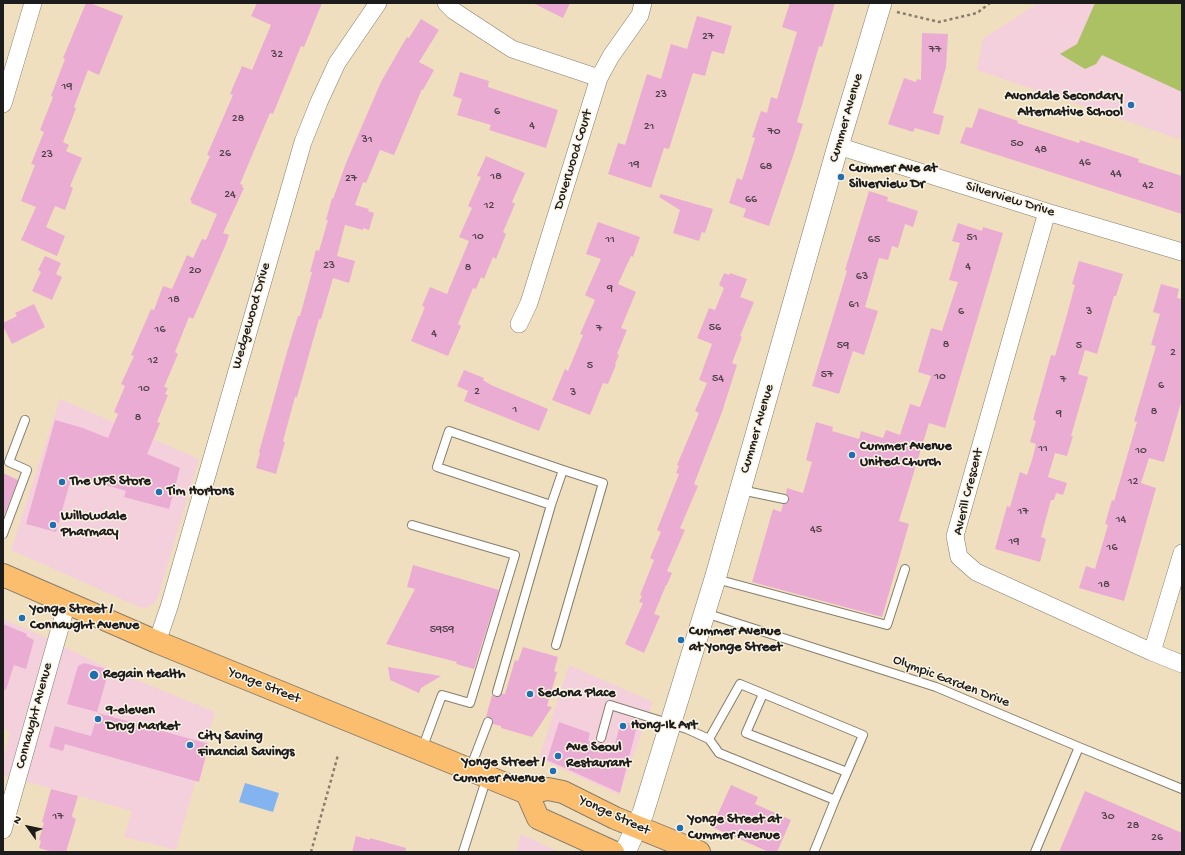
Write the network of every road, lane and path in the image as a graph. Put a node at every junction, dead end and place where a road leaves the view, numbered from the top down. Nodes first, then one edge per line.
1 (32, 3) edge
2 (378, 3) edge
3 (446, 3) edge
4 (643, 3) edge
5 (990, 3) edge
6 (889, 7) edge
7 (599, 78) junction
8 (3, 104) edge
9 (838, 146) junction
10 (1047, 212) junction
11 (1182, 252) edge
12 (519, 324) dead end
13 (25, 420) dead end
14 (563, 470) junction
15 (741, 490) junction
16 (784, 499) dead end
17 (550, 505) junction
18 (412, 525) dead end
19 (3, 534) edge
20 (1182, 553) edge
21 (905, 569) dead end
22 (3, 575) edge
23 (715, 579) junction
24 (67, 603) junction
25 (705, 613) junction
26 (157, 642) junction
27 (556, 645) dead end
28 (1152, 652) junction
29 (1182, 664) edge
30 (497, 692) dead end
31 (763, 694) junction
32 (488, 722) dead end
33 (670, 724) junction
34 (601, 738) dead end
35 (709, 739) junction
36 (1079, 747) junction
37 (422, 750) junction
38 (338, 755) dead end
39 (847, 772) junction
40 (478, 773) junction
41 (1182, 789) edge
42 (527, 793) junction
43 (835, 800) junction
44 (636, 826) junction
45 (3, 830) edge
46 (311, 852) edge
47 (463, 852) edge
48 (612, 852) edge
49 (625, 852) edge
50 (699, 852) edge
51 (814, 852) edge
52 (1035, 852) edge

1 - 8 street
2 - 26 street, Wedgewood Drive
3 - 7 street
4 - 7 street, Doverwood Court
5 - 6 path
6 - 9 street, Cummer Avenue
7 - 12 street, Doverwood Court
9 - 10 street, Silverview Drive
9 - 15 street, Cummer Avenue
10 - 11 street, Silverview Drive
10 - 28 street, Averill Crescent
13 - 19 lane
14 - 17 lane
14 - 17 lane
14 - 27 lane
15 - 16 lane
15 - 23 street, Cummer Avenue
17 - 30 lane
18 - 37 lane
20 - 28 street
21 - 23 lane
22 - 24 main road, Yonge Street
23 - 25 street, Cummer Avenue
24 - 26 main road, Yonge Street
24 - 45 street, Connaught Avenue
25 - 33 street, Cummer Avenue
25 - 36 lane, Olympic Garden Drive
26 - 37 main road, Yonge Street
28 - 29 street, Averill Crescent
31 - 35 lane
31 - 39 lane
31 - 39 lane
32 - 40 lane
33 - 34 lane
33 - 35 lane
33 - 44 street, Cummer Avenue
35 - 43 lane
36 - 41 lane, Olympic Garden Drive
36 - 52 lane
37 - 40 main road, Yonge Street
38 - 46 path
39 - 43 lane
40 - 42 main road, Yonge Street
40 - 47 lane
42 - 44 main road, Yonge Street
42 - 48 main road
43 - 51 lane
44 - 49 street, Cummer Avenue
44 - 50 main road, Yonge Street

